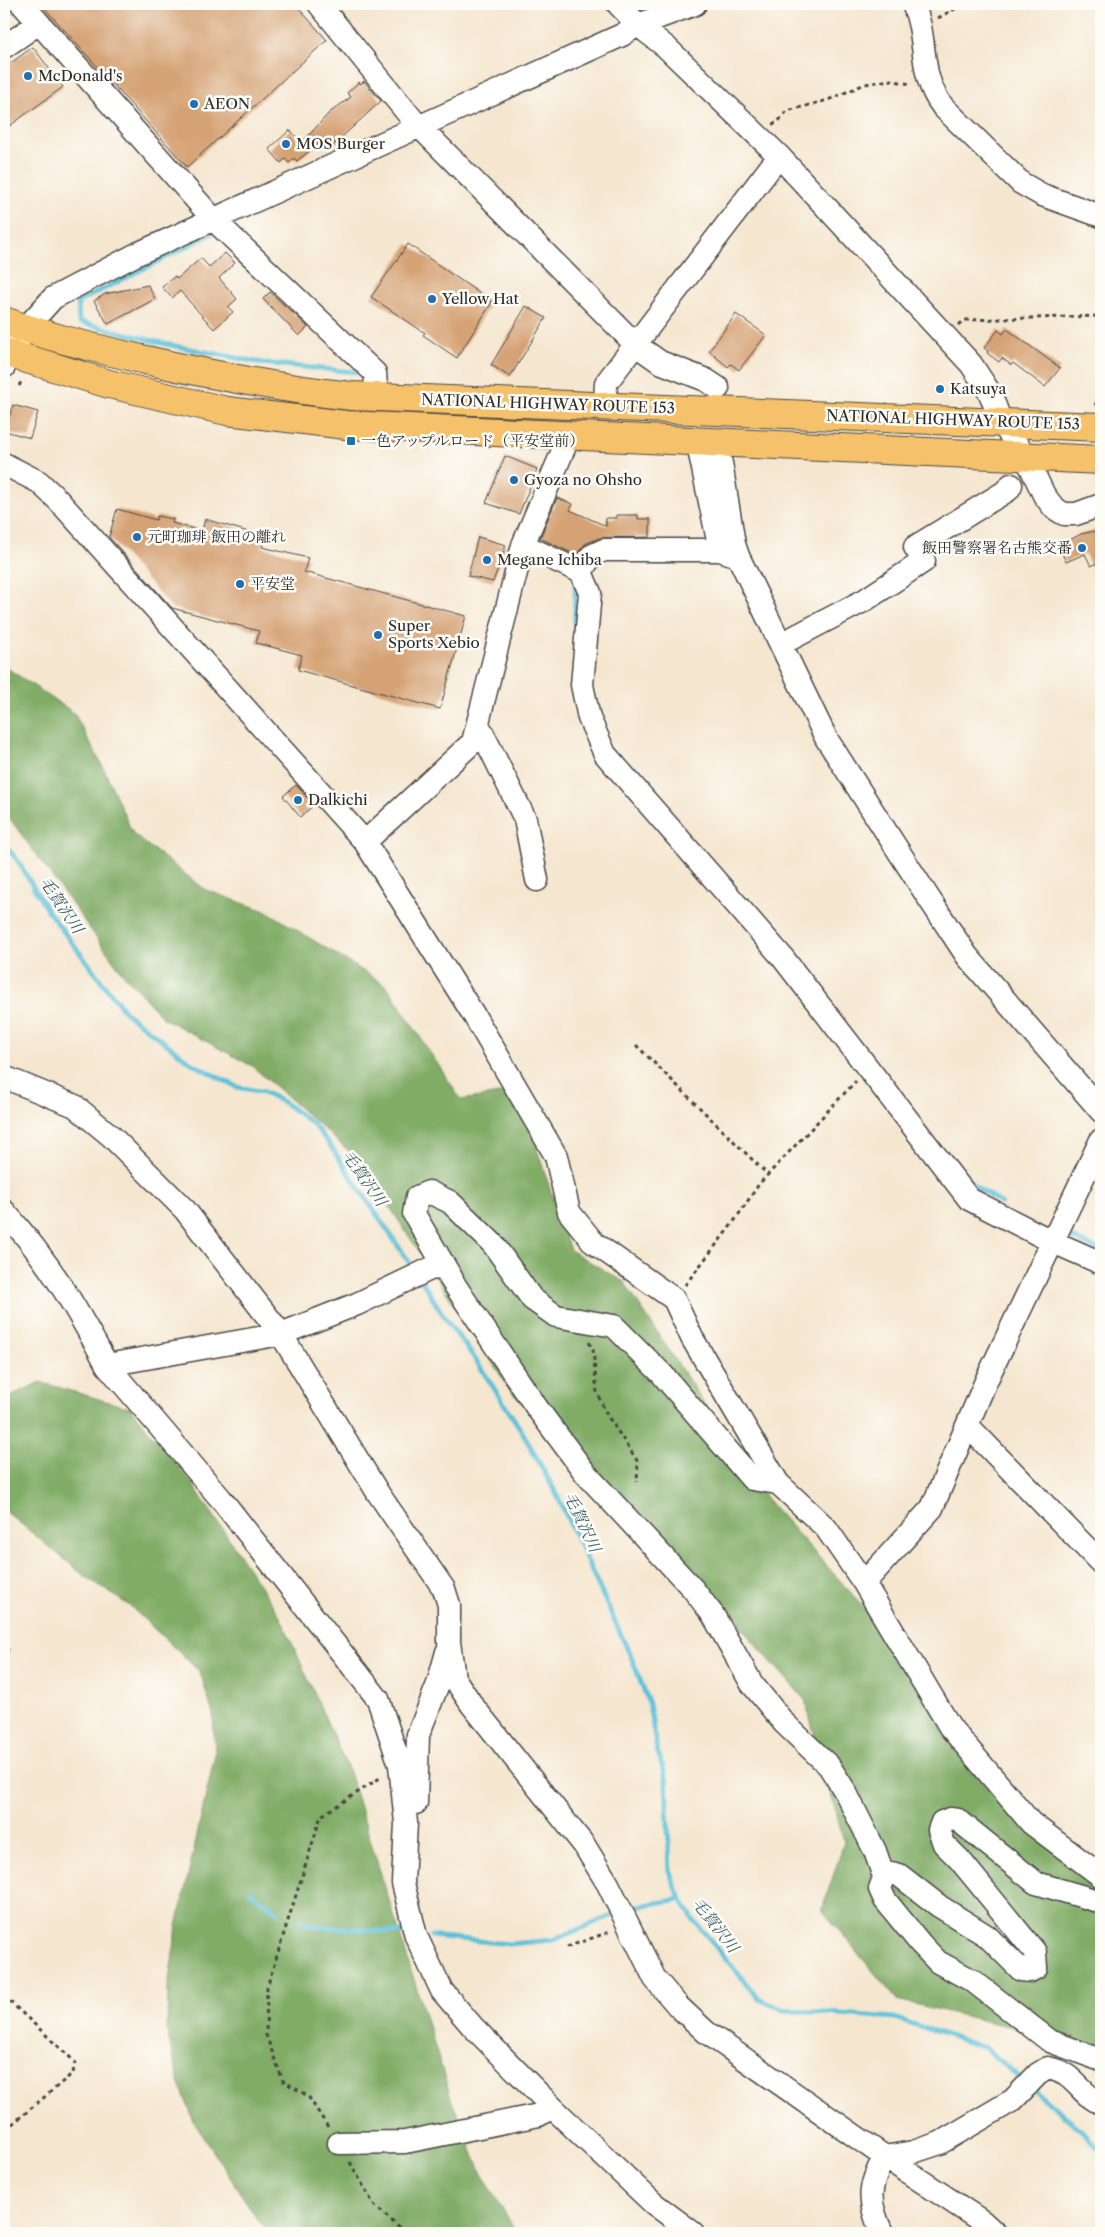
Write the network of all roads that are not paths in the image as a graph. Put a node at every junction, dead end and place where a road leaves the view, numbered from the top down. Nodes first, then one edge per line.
1 (22, 4) edge
2 (318, 4) edge
3 (618, 4) edge
4 (695, 4) edge
5 (913, 4) edge
6 (39, 23) junction
7 (638, 25) junction
8 (4, 47) edge
9 (421, 128) junction
10 (779, 156) junction
11 (1101, 216) edge
12 (209, 223) junction
13 (15, 325) edge
14 (636, 345) junction
15 (6, 358) edge
16 (718, 388) dead end
17 (377, 397) junction
18 (605, 407) junction
19 (1001, 422) junction
20 (1101, 427) edge
21 (570, 434) junction
22 (697, 440) junction
23 (1026, 457) junction
24 (1101, 460) edge
25 (721, 463) dead end
26 (4, 464) edge
27 (1012, 485) dead end
28 (1101, 505) edge
29 (523, 545) junction
30 (729, 553) junction
31 (581, 572) junction
32 (781, 644) junction
33 (478, 724) junction
34 (365, 842) junction
35 (537, 880) dead end
36 (4, 1076) edge
37 (1101, 1110) edge
38 (1101, 1140) edge
39 (4, 1211) edge
40 (1051, 1241) junction
41 (1101, 1263) edge
42 (461, 1295) junction
43 (281, 1334) junction
44 (107, 1365) junction
45 (968, 1426) junction
46 (778, 1483) junction
47 (1101, 1563) edge
48 (864, 1583) junction
49 (449, 1642) junction
50 (406, 1823) junction
51 (1101, 1876) edge
52 (884, 1877) junction
53 (1101, 1902) edge
54 (1101, 2060) edge
55 (1101, 2102) edge
56 (552, 2107) junction
57 (339, 2143) road end
58 (884, 2157) junction
59 (693, 2233) edge
60 (882, 2233) edge
61 (995, 2233) edge

1 - 6 street
2 - 9 street
3 - 7 street
4 - 7 street
5 - 11 street
6 - 8 street
6 - 12 street
7 - 9 street
7 - 10 street
9 - 12 street
9 - 14 street
10 - 14 street
10 - 19 street
12 - 13 street
12 - 17 street
13 - 15 street
13 - 17 highway, NATIONAL HIGHWAY ROUTE 153
14 - 16 street
14 - 18 street
15 - 21 highway, NATIONAL HIGHWAY ROUTE 153
17 - 18 highway, NATIONAL HIGHWAY ROUTE 153
18 - 19 highway, NATIONAL HIGHWAY ROUTE 153
19 - 20 highway, NATIONAL HIGHWAY ROUTE 153
19 - 23 street
21 - 22 highway, NATIONAL HIGHWAY ROUTE 153
21 - 29 street
22 - 23 highway, NATIONAL HIGHWAY ROUTE 153
22 - 30 street
23 - 24 highway, NATIONAL HIGHWAY ROUTE 153
23 - 28 street
25 - 30 street
26 - 34 street
27 - 32 street
29 - 31 street
29 - 33 street
30 - 31 street
30 - 32 street
31 - 40 street
32 - 37 street
33 - 34 street
33 - 35 street
34 - 46 street
36 - 43 street
38 - 40 street
39 - 44 street
40 - 41 street
40 - 45 street
42 - 43 street
42 - 46 street
42 - 52 street
43 - 44 street
43 - 49 street
44 - 50 street
45 - 47 street
45 - 48 street
46 - 48 street
48 - 51 street
49 - 50 street
49 - 58 street
50 - 56 street
52 - 53 street
52 - 54 street
55 - 58 street
56 - 57 street
56 - 59 street
58 - 60 street
58 - 61 street

